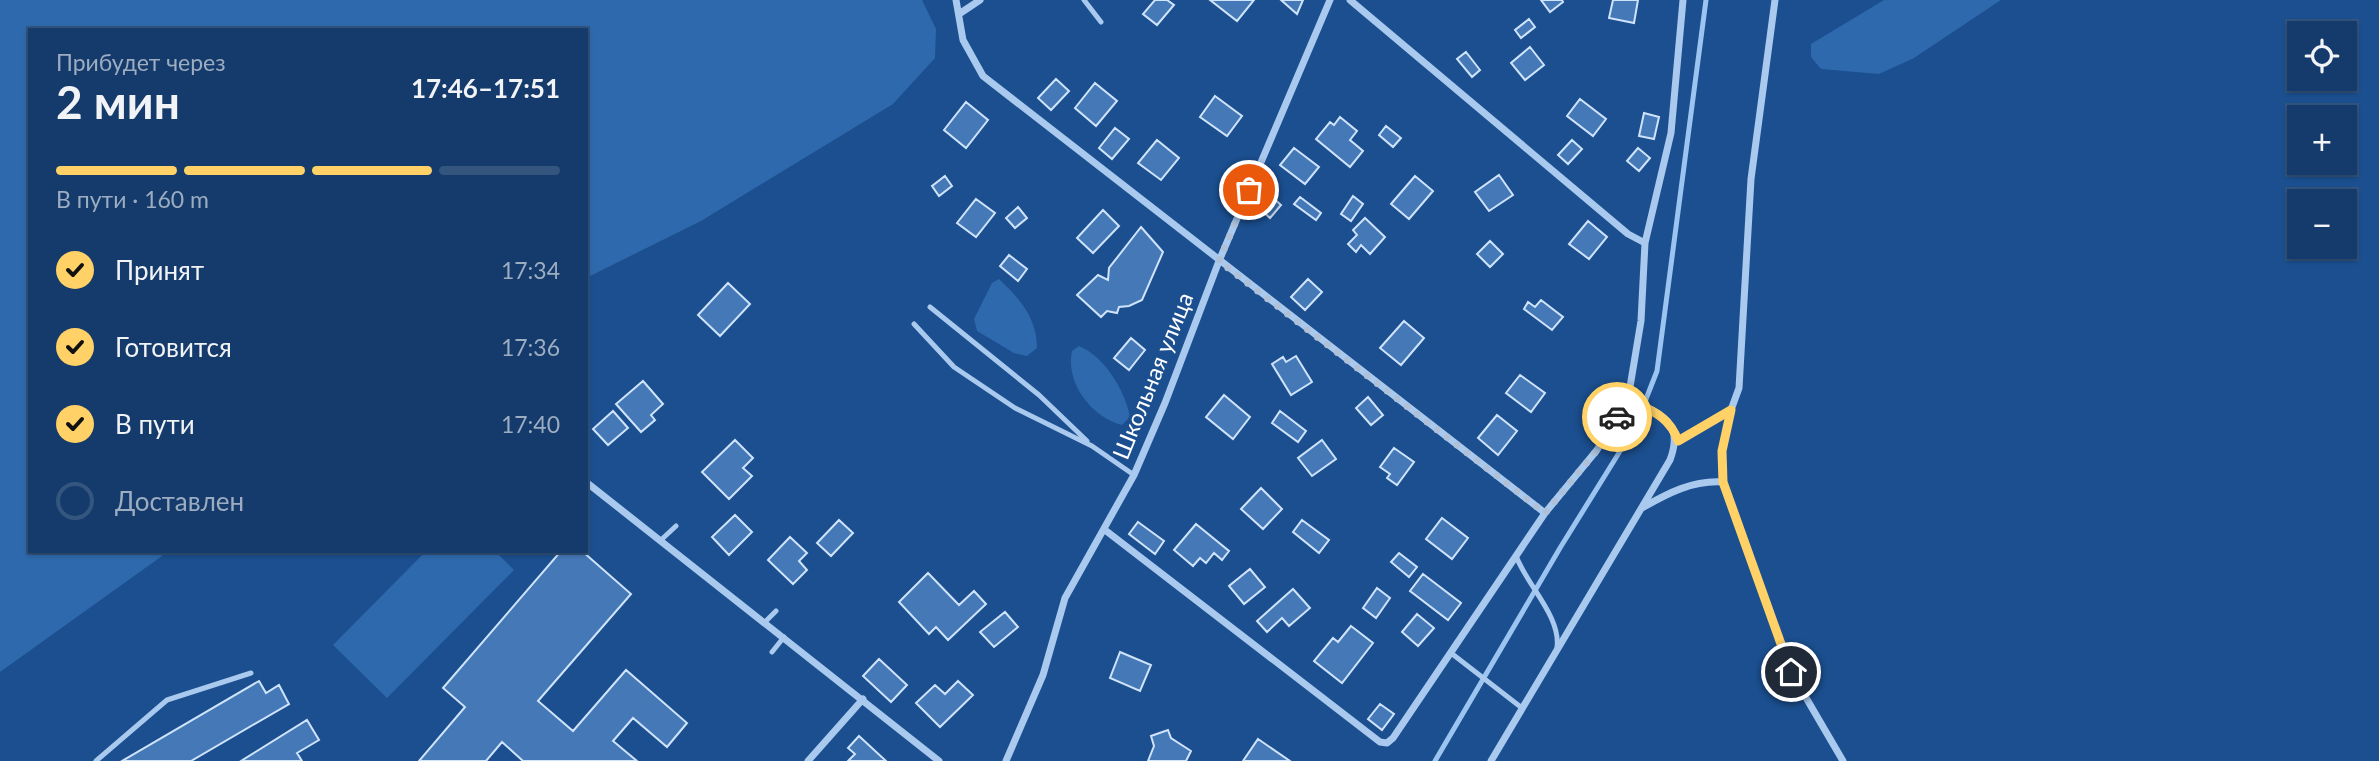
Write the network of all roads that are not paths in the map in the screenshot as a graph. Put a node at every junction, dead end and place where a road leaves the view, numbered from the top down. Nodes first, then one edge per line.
1 (956, 0) edge
2 (980, 0) edge
3 (1084, 0) edge
4 (1330, 0) edge
5 (1350, 0) edge
6 (1684, 0) edge
7 (1775, 0) edge
8 (959, 14) junction
9 (1101, 22) dead end
10 (1646, 243) junction
11 (1219, 261) junction
12 (930, 307) dead end
13 (914, 324) dead end
14 (1628, 399) junction
15 (1731, 410) junction
16 (1678, 441) junction
17 (1092, 446) junction
18 (1134, 475) junction
19 (1723, 482) junction
20 (588, 484) edge
21 (1642, 508) junction
22 (1545, 513) junction
23 (676, 526) dead end
24 (1105, 530) junction
25 (661, 540) junction
26 (1516, 556) junction
27 (776, 611) dead end
28 (765, 622) junction
29 (784, 637) junction
30 (1557, 650) junction
31 (772, 652) dead end
32 (1451, 653) junction
33 (251, 673) dead end
34 (863, 699) junction
35 (1522, 708) junction
36 (96, 761) edge
37 (808, 761) edge
38 (939, 761) edge
39 (1006, 761) edge
40 (1490, 761) edge
41 (1843, 761) edge

1 - 8 street
2 - 8 street
3 - 9 lane
4 - 11 street, Школьная улица
5 - 10 street
6 - 10 street
7 - 15 street
8 - 11 street
10 - 14 street
11 - 18 street, Школьная улица
11 - 22 street
12 - 17 lane
13 - 17 lane
14 - 16 street
14 - 22 street
15 - 16 street
15 - 19 street
16 - 21 street
17 - 18 lane
18 - 24 street, Школьная улица
19 - 21 street
19 - 41 street
20 - 25 street
21 - 30 street
22 - 26 street
23 - 25 lane
24 - 32 street
24 - 39 street, Школьная улица
25 - 28 street
26 - 30 lane
26 - 32 street
27 - 28 lane
28 - 29 street
29 - 31 lane
29 - 34 street
30 - 35 street
32 - 35 lane
33 - 36 lane
34 - 37 street
34 - 38 street
35 - 40 street

